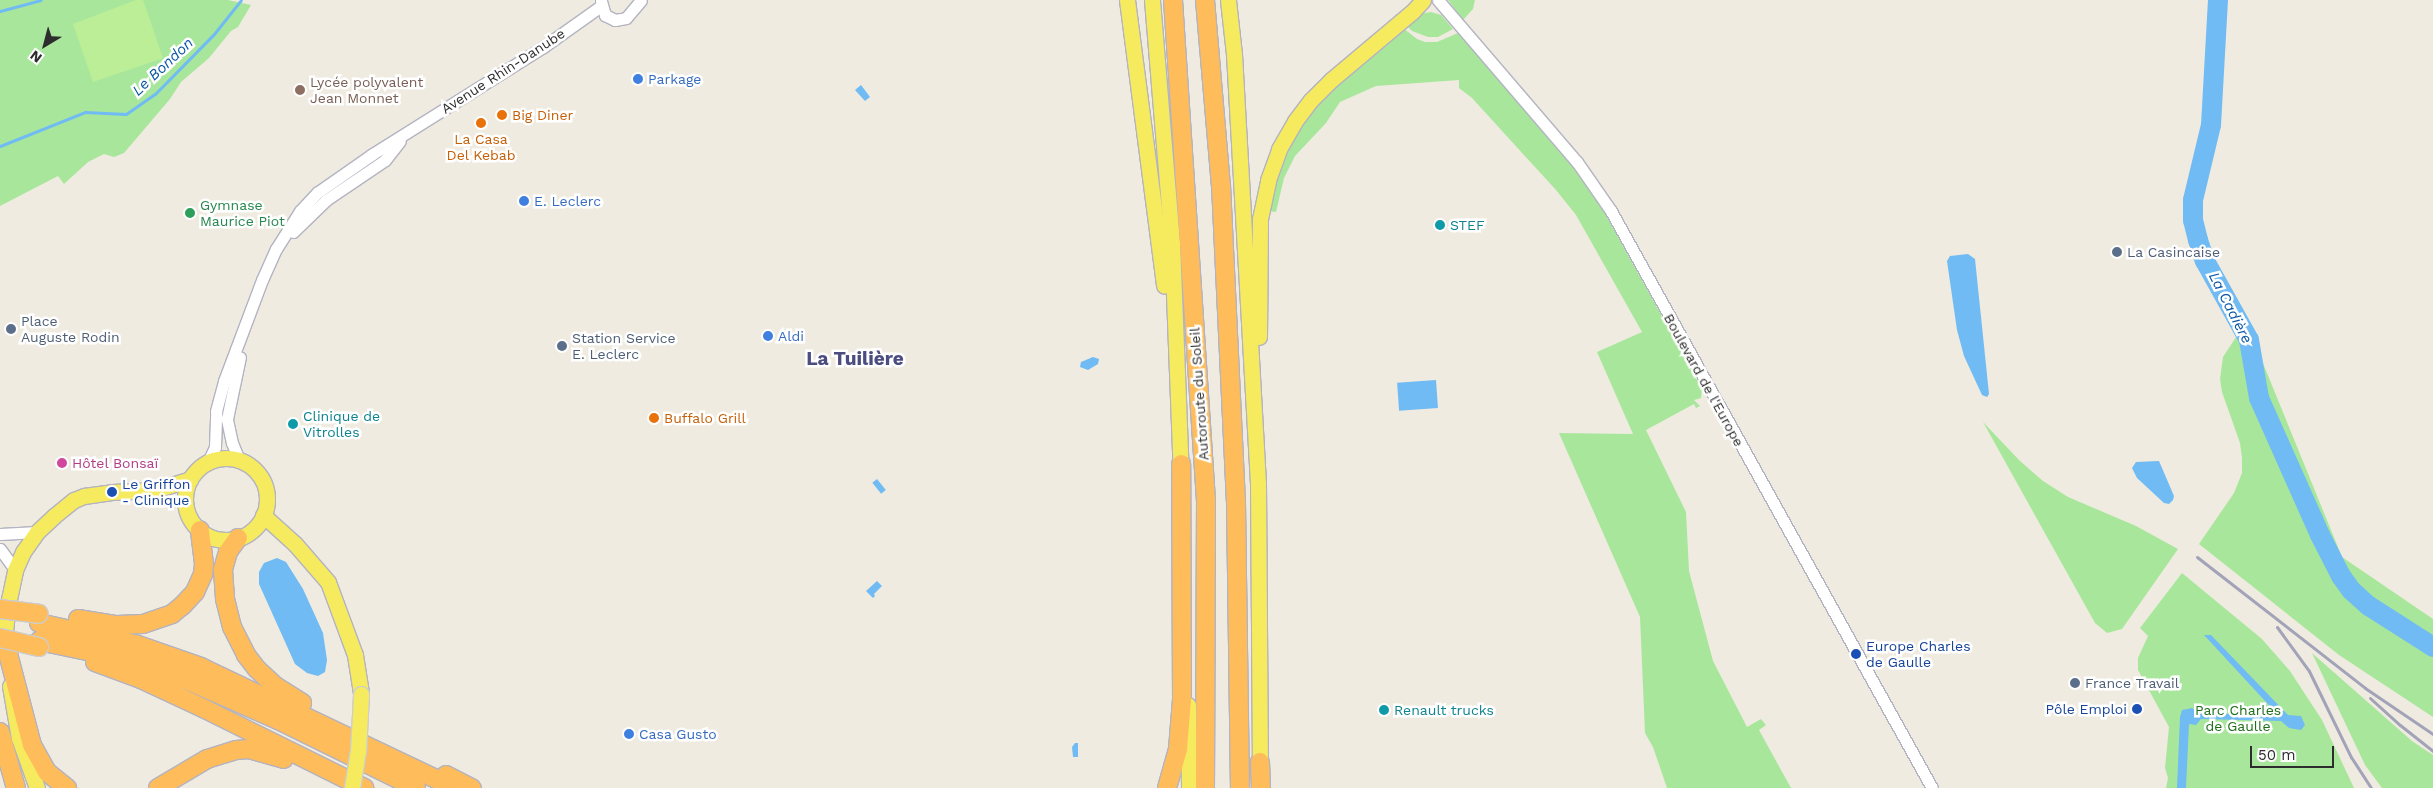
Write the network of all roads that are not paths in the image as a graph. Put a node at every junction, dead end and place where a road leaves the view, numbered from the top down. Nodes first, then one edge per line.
1 (641, 0) edge
2 (1127, 0) edge
3 (1152, 0) edge
4 (1173, 0) edge
5 (1205, 0) edge
6 (1228, 0) edge
7 (1423, 0) edge
8 (1438, 0) edge
9 (601, 3) edge
10 (632, 5) edge
11 (248, 319) junction
12 (1178, 414) junction
13 (239, 460) junction
14 (208, 462) junction
15 (1181, 464) junction
16 (190, 479) junction
17 (1258, 484) junction
18 (263, 515) junction
19 (200, 530) junction
20 (37, 532) junction
21 (0, 534) edge
22 (238, 538) junction
23 (0, 549) edge
24 (15, 570) junction
25 (0, 610) edge
26 (0, 618) edge
27 (39, 618) junction
28 (2, 640) edge
29 (39, 644) junction
30 (0, 732) edge
31 (1260, 762) joint
32 (16, 788) edge
33 (37, 788) edge
34 (67, 788) edge
35 (158, 788) edge
36 (352, 788) edge
37 (356, 788) edge
38 (364, 788) edge
39 (416, 788) edge
40 (455, 788) edge
41 (472, 788) edge
42 (1167, 788) edge
43 (1189, 788) edge
44 (1205, 788) edge
45 (1240, 788) edge
46 (1261, 788) edge
47 (1932, 788) edge

1 - 10 street
2 - 12 main road
3 - 12 main road
4 - 44 highway, Autoroute du Soleil
5 - 45 highway
6 - 17 main road
7 - 17 main road
8 - 47 street, Boulevard de l'Europe
9 - 10 street
9 - 11 street, Avenue Rhin-Danube
11 - 13 street, Avenue Rhin-Danube
11 - 14 street, Avenue Rhin-Danube
12 - 15 main road
13 - 14 main road
13 - 18 main road
14 - 16 main road
15 - 42 highway
15 - 43 main road
16 - 19 main road
16 - 20 main road
17 - 31 main road
18 - 22 main road
18 - 36 main road, bridge
19 - 22 main road
19 - 27 highway
20 - 21 street
20 - 24 main road
22 - 41 highway
23 - 24 street
24 - 28 main road
25 - 27 highway, bridge
26 - 27 highway
27 - 40 highway
28 - 29 highway, bridge
28 - 33 main road
28 - 34 highway
29 - 38 highway
29 - 39 highway
30 - 32 highway
31 - 46 highway
35 - 37 highway

